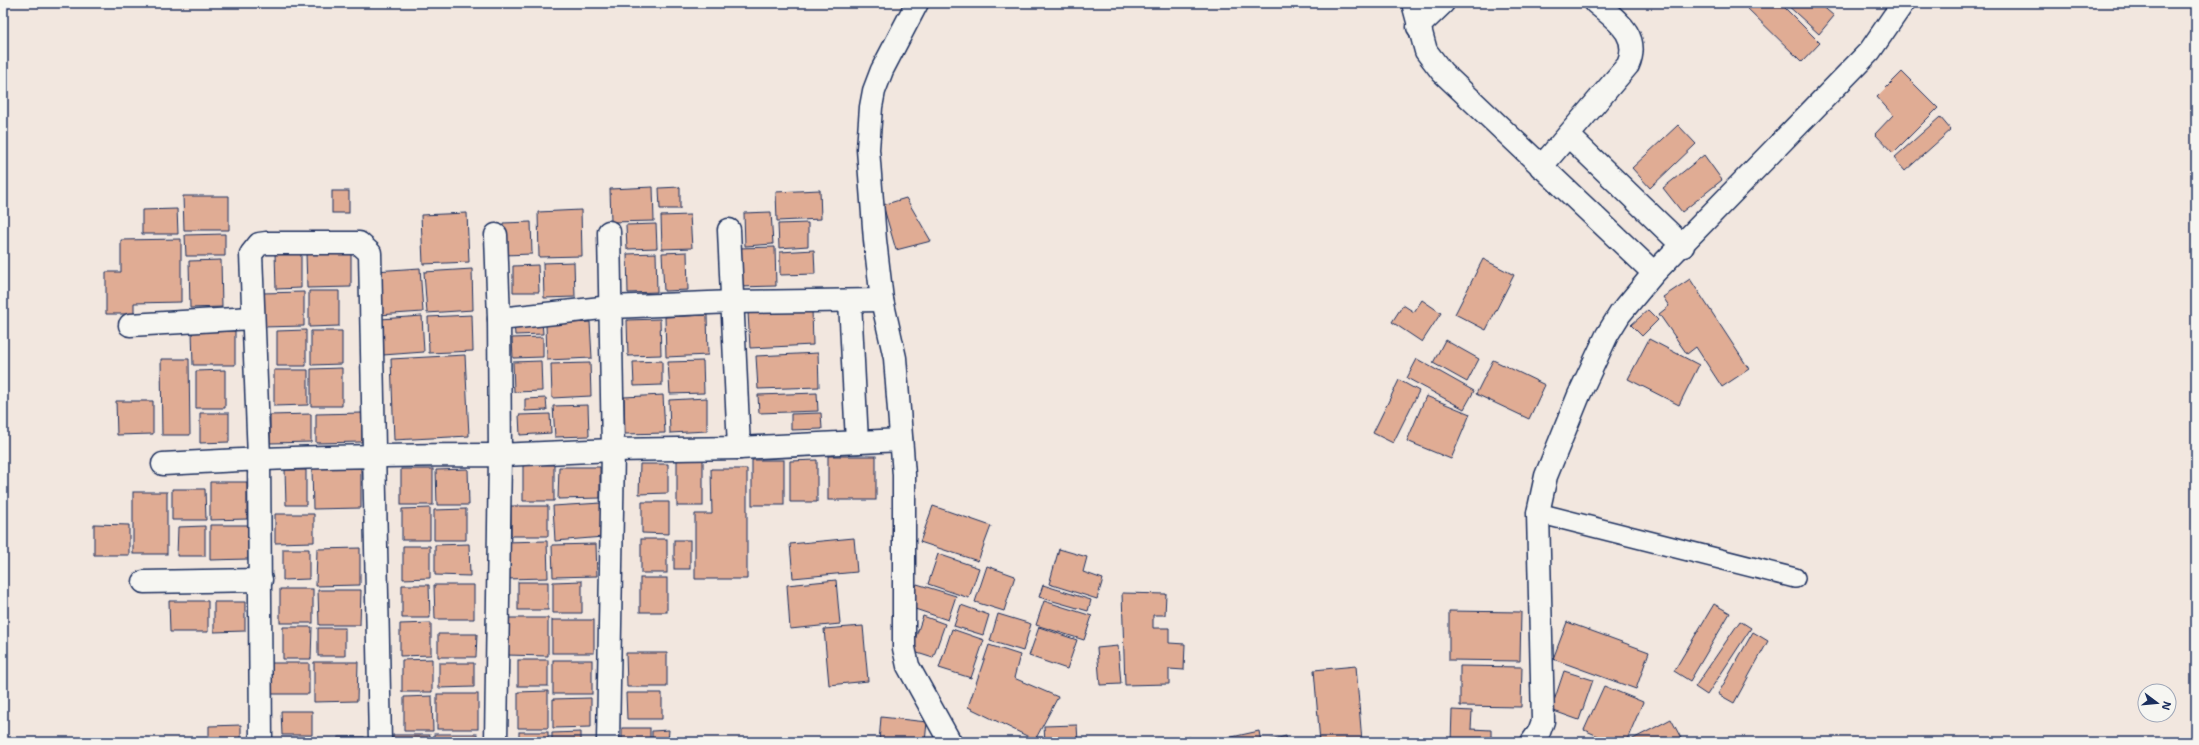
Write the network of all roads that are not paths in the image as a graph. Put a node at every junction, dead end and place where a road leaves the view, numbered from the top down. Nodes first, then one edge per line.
1 (917, 3) edge
2 (1413, 3) edge
3 (1443, 3) edge
4 (1596, 3) edge
5 (1903, 3) edge
6 (1418, 27) junction
7 (1568, 136) junction
8 (1542, 167) junction
9 (729, 230) dead end
10 (609, 232) dead end
11 (496, 235) dead end
12 (1682, 246) junction
13 (1654, 274) junction
14 (882, 300) junction
15 (733, 302) junction
16 (850, 302) junction
17 (610, 307) junction
18 (252, 318) junction
19 (499, 319) junction
20 (130, 325) dead end
21 (901, 440) junction
22 (858, 442) junction
23 (739, 448) junction
24 (613, 450) junction
25 (375, 455) junction
26 (500, 455) junction
27 (259, 458) junction
28 (163, 464) dead end
29 (1538, 513) junction
30 (1795, 578) dead end
31 (261, 580) junction
32 (144, 582) dead end
33 (261, 742) edge
34 (380, 742) edge
35 (496, 742) edge
36 (608, 742) edge
37 (950, 742) edge
38 (1532, 742) edge

1 - 14 street
2 - 6 street
3 - 6 street
4 - 7 street
5 - 12 street
6 - 8 street
7 - 8 street
7 - 12 street
8 - 13 street
9 - 15 street
10 - 17 street
11 - 19 street
12 - 13 street
13 - 29 street
14 - 16 street
14 - 21 street
15 - 16 street
15 - 17 street
15 - 23 street
16 - 22 street
17 - 19 street
17 - 24 street
18 - 20 street
18 - 25 street
18 - 27 street
19 - 26 street
21 - 22 street
21 - 37 street
22 - 23 street
23 - 24 street
24 - 26 street
24 - 36 street
25 - 26 street
25 - 27 street
25 - 34 street
26 - 35 street
27 - 28 street
27 - 31 street
29 - 30 lane
29 - 38 street
31 - 32 street
31 - 33 street

